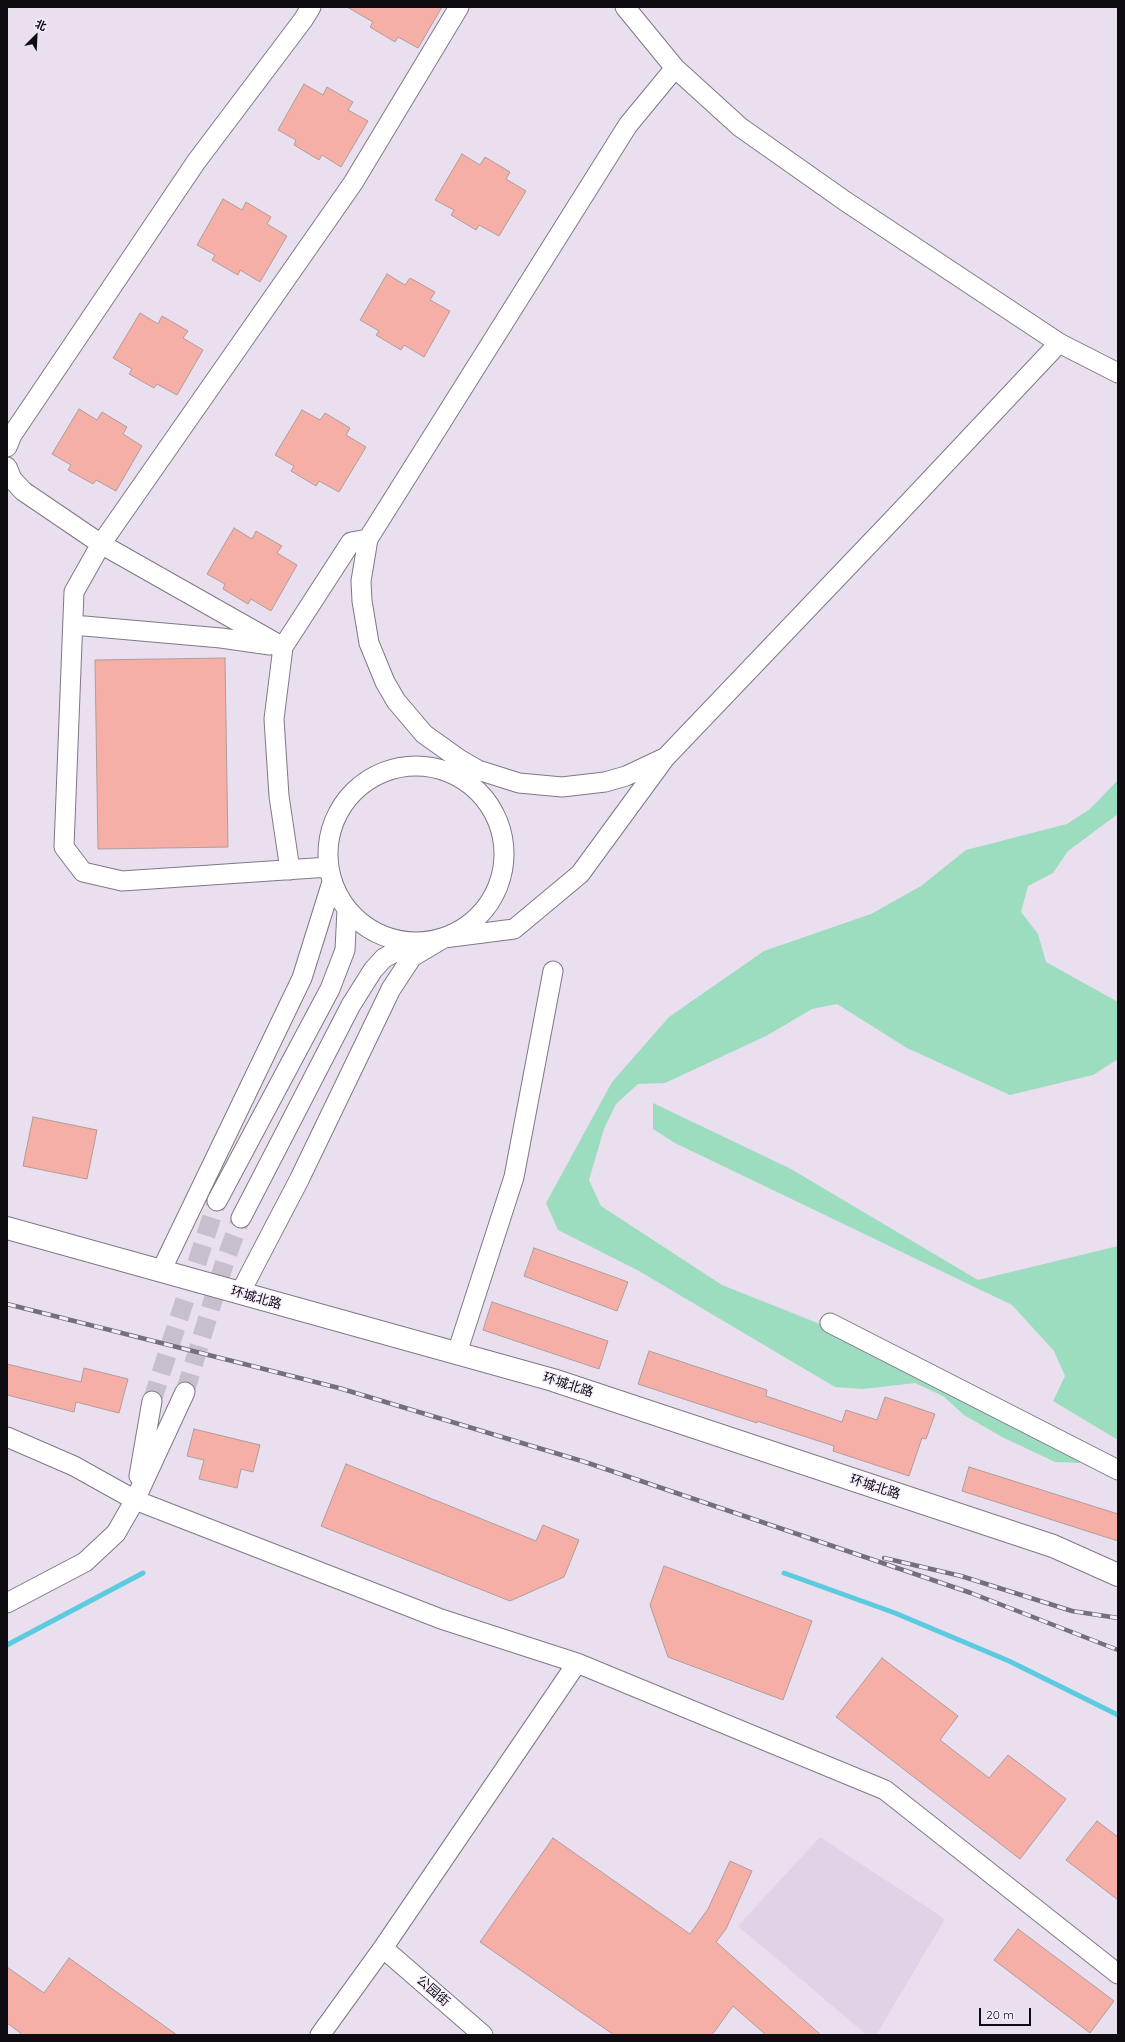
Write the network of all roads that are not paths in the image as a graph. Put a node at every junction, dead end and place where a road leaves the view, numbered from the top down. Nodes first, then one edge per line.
1 (311, 7) edge
2 (459, 7) edge
3 (625, 7) edge
4 (675, 68) junction
5 (1058, 343) junction
6 (1118, 373) edge
7 (7, 447) edge
8 (7, 467) edge
9 (368, 539) junction
10 (101, 544) junction
11 (74, 625) junction
12 (283, 647) junction
13 (665, 758) junction
14 (459, 759) junction
15 (418, 766) junction
16 (478, 770) junction
17 (494, 812) junction
18 (290, 870) junction
19 (331, 874) junction
20 (347, 909) junction
21 (444, 938) junction
22 (414, 942) junction
23 (553, 971) dead end
24 (217, 1201) tunnel mouth
25 (241, 1218) tunnel mouth
26 (7, 1228) edge
27 (161, 1271) junction
28 (240, 1293) junction
29 (830, 1323) dead end
30 (457, 1353) junction
31 (185, 1392) tunnel mouth
32 (152, 1401) tunnel mouth
33 (7, 1437) edge
34 (1118, 1470) edge
35 (135, 1500) junction
36 (1118, 1575) edge
37 (7, 1603) edge
38 (578, 1663) junction
39 (383, 1948) junction
40 (1118, 1974) edge
41 (320, 2035) edge
42 (483, 2035) edge

1 - 7 street
2 - 10 street
3 - 4 street
4 - 5 street
4 - 9 street
5 - 6 street
5 - 13 street
8 - 10 street
9 - 12 street
9 - 14 street
10 - 11 street
10 - 12 street
11 - 12 street
11 - 18 street
12 - 18 street
13 - 16 street
13 - 21 street
14 - 15 street
14 - 16 street
15 - 17 street
15 - 19 street
16 - 17 street
17 - 21 street
18 - 19 street
19 - 20 street
19 - 27 street
20 - 22 street
20 - 24 street
21 - 22 street
21 - 28 street
22 - 25 street
23 - 30 street
26 - 27 main road, 环城北路
27 - 28 main road, 环城北路
28 - 30 main road, 环城北路
29 - 34 street
30 - 36 main road, 环城北路
31 - 35 street
32 - 35 street
33 - 35 street
35 - 37 street
35 - 38 street
38 - 39 street
38 - 40 street
39 - 41 street
39 - 42 street, 公园街

